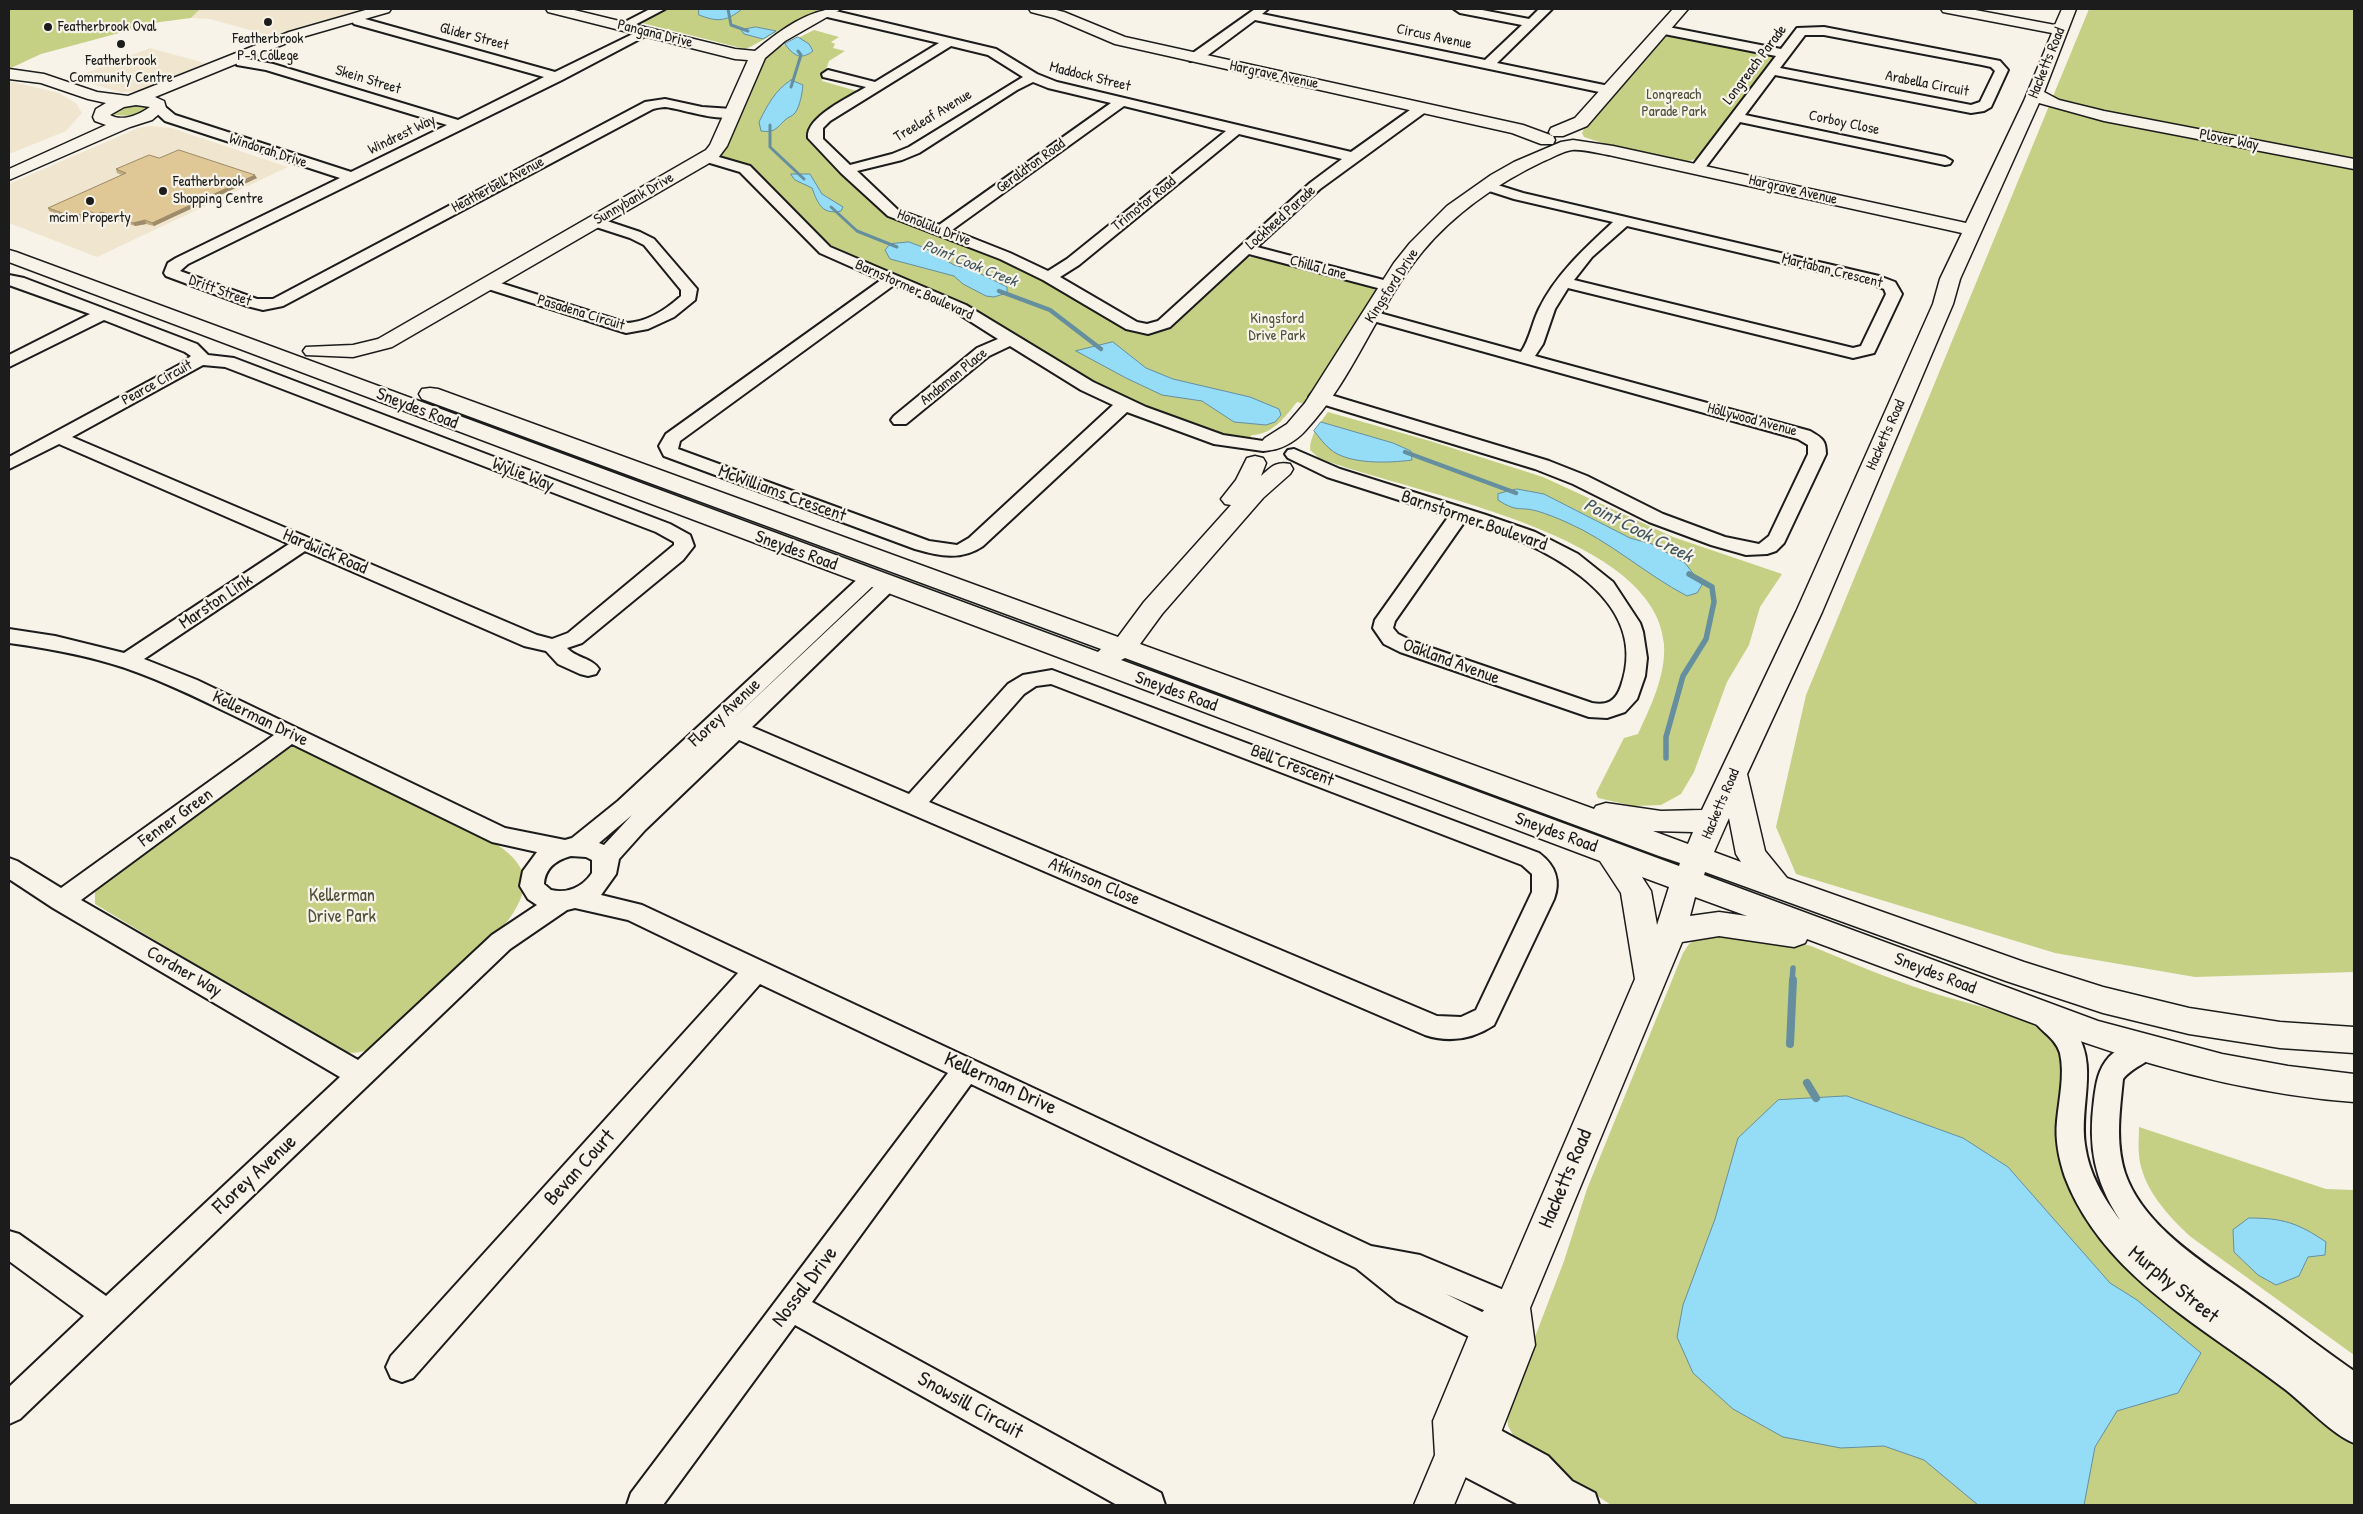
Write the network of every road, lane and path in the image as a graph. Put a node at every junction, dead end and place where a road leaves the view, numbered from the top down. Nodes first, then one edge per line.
1 (553, 9) edge
2 (659, 9) edge
3 (1036, 9) edge
4 (1460, 9) edge
5 (1546, 9) edge
6 (1681, 9) edge
7 (1948, 9) edge
8 (1966, 9) edge
9 (392, 10) edge
10 (830, 11) edge
11 (1257, 12) edge
12 (361, 20) junction
13 (2064, 21) edge
14 (1531, 23) junction
15 (623, 26) junction
16 (1663, 30) junction
17 (1804, 30) joint
18 (647, 32) junction
19 (951, 42) junction
20 (1782, 53) junction
21 (758, 56) junction
22 (1195, 58) junction
23 (245, 61) junction
24 (1487, 65) junction
25 (1770, 70) junction
26 (9, 74) edge
27 (828, 74) dead end
28 (557, 77) junction
29 (1032, 77) junction
30 (877, 86) junction
31 (1609, 90) junction
32 (84, 92) junction
33 (130, 101) junction
34 (2032, 101) junction
35 (1121, 102) junction
36 (158, 108) junction
37 (1422, 108) junction
38 (102, 113) junction
39 (732, 113) junction
40 (1736, 117) junction
41 (128, 121) junction
42 (185, 124) junction
43 (460, 124) junction
44 (1236, 129) junction
45 (1562, 139) junction
46 (1353, 157) junction
47 (706, 158) junction
48 (1946, 160) dead end
49 (9, 164) edge
50 (2354, 164) edge
51 (1697, 169) junction
52 (846, 170) junction
53 (9, 176) edge
54 (352, 178) junction
55 (1488, 186) junction
56 (1623, 221) junction
57 (595, 222) junction
58 (1972, 230) junction
59 (941, 231) junction
60 (9, 237) edge
61 (1246, 249) junction
62 (9, 256) edge
63 (71, 261) junction
64 (172, 268) joint
65 (1049, 277) junction
66 (894, 278) junction
67 (9, 280) edge
68 (1564, 282) junction
69 (488, 284) junction
70 (1390, 286) junction
71 (94, 288) junction
72 (273, 304) joint
73 (103, 314) junction
74 (1372, 316) junction
75 (1144, 329) joint
76 (1011, 339) junction
77 (385, 343) junction
78 (313, 351) junction
79 (1525, 358) junction
80 (199, 360) junction
81 (9, 362) edge
82 (372, 370) junction
83 (1318, 398) junction
84 (1125, 405) junction
85 (900, 420) dead end
86 (1296, 428) junction
87 (57, 437) junction
88 (1261, 454) junction
89 (1289, 461) junction
90 (9, 464) edge
91 (1460, 514) junction
92 (304, 544) junction
93 (884, 576) junction
94 (9, 636) edge
95 (553, 646) junction
96 (1109, 651) junction
97 (128, 660) junction
98 (588, 669) dead end
99 (1600, 712) joint
100 (726, 725) junction
101 (290, 734) junction
102 (1733, 774) junction
103 (1548, 803) junction
104 (913, 805) junction
105 (1714, 817) junction
106 (500, 836) junction
107 (571, 847) junction
108 (1611, 854) junction
109 (9, 867) edge
110 (605, 870) junction
111 (1692, 870) junction
112 (532, 879) junction
113 (1777, 887) junction
114 (568, 900) junction
115 (62, 901) junction
116 (633, 912) junction
117 (1670, 933) junction
118 (501, 942) junction
119 (1870, 949) junction
120 (757, 970) junction
121 (1650, 977) junction
122 (2043, 1015) junction
123 (1474, 1025) joint
124 (2354, 1040) edge
125 (2146, 1049) junction
126 (967, 1069) junction
127 (360, 1075) junction
128 (2354, 1088) edge
129 (9, 1244) edge
130 (791, 1306) junction
131 (107, 1315) junction
132 (1506, 1328) junction
133 (402, 1367) dead end
134 (2354, 1390) edge
135 (9, 1408) edge
136 (2354, 1427) edge
137 (1462, 1437) junction
138 (1566, 1501) edge
139 (643, 1505) edge
140 (1149, 1505) edge
141 (1434, 1505) edge

1 - 15 street, Pangana Drive
2 - 15 street
3 - 22 street, Hargrave Avenue
4 - 14 street
5 - 14 street
6 - 16 street, Kingsford Drive
7 - 13 street
8 - 13 street
9 - 12 street
9 - 33 street
10 - 19 street, Maddock Street
10 - 21 street, Sunnybank Drive
11 - 22 street
11 - 24 street, Circus Avenue
12 - 23 street
12 - 28 street, Glider Street
13 - 34 street, Hacketts Road
14 - 24 street
15 - 18 street, Pangana Drive
16 - 20 street
16 - 31 street, Kingsford Drive
17 - 20 street, Longreach Parade
17 - 25 street, Arabella Circuit
18 - 21 street, Pangana Drive
18 - 28 street, Windrest Way
19 - 29 street, Maddock Street
19 - 30 street, Honolulu Drive
20 - 25 street, Longreach Parade
21 - 39 street, Sunnybank Drive
22 - 37 street, Hargrave Avenue
23 - 36 street
23 - 43 street, Skein Street
24 - 31 street, Circus Avenue
25 - 40 street, Longreach Parade
26 - 32 street
27 - 30 street
28 - 43 street, Windrest Way
29 - 35 street, Maddock Street
29 - 52 street, Treeleaf Avenue
30 - 52 street, Honolulu Drive
31 - 45 street, Kingsford Drive
32 - 33 street
32 - 38 street
33 - 36 street
33 - 38 street
34 - 50 street, Plover Way
34 - 58 street, Hacketts Road
35 - 44 street, Maddock Street
35 - 59 street, Geraldton Road
36 - 41 street
36 - 42 street, Windorah Drive
37 - 45 street, Hargrave Avenue
37 - 46 street, Lockheed Parade
38 - 41 street
38 - 49 street
39 - 47 street, Sunnybank Drive
39 - 72 street, Heatherbell Avenue
40 - 48 street, Corboy Close
40 - 51 street, Longreach Parade
41 - 42 street, Windorah Drive
41 - 53 street
42 - 54 street, Windorah Drive
43 - 54 street, Windrest Way
44 - 46 street, Maddock Street
44 - 65 street, Trimotor Road
45 - 51 street, Hargrave Avenue
45 - 55 street, Kingsford Drive
46 - 61 street, Lockheed Parade
47 - 57 street, Sunnybank Drive
47 - 66 street, Barnstormer Boulevard
51 - 58 street, Hargrave Avenue
52 - 59 street, Honolulu Drive
54 - 64 street, Windrest Way
55 - 56 street, Martaban Crescent
55 - 70 street, Kingsford Drive
56 - 68 street
56 - 68 street, Martaban Crescent
57 - 69 street, Sunnybank Drive
57 - 69 street, Pasadena Circuit
58 - 102 street, Hacketts Road
59 - 65 street, Honolulu Drive
60 - 63 street, Sneydes Road
61 - 70 street, Chilla Lane
61 - 75 street, Lockheed Parade
62 - 71 street, Sneydes Road
63 - 71 street
63 - 78 street, Sneydes Road
64 - 72 street, Drift Street
65 - 75 street, Honolulu Drive
66 - 76 street, Barnstormer Boulevard
66 - 84 street, McWilliams Crescent
67 - 73 street, Pearce Circuit
68 - 79 street
69 - 77 street, Sunnybank Drive
70 - 74 street, Kingsford Drive
71 - 93 street, Sneydes Road
73 - 80 street, Pearce Circuit
73 - 81 street
74 - 79 street, Hollywood Avenue
74 - 83 street, Kingsford Drive
76 - 84 street, Barnstormer Boulevard
76 - 85 street, Andaman Place
77 - 78 street, Sunnybank Drive
77 - 82 street, Sunnybank Drive
78 - 82 street, Sneydes Road
79 - 83 street, Hollywood Avenue
80 - 87 street, Pearce Circuit
80 - 95 street, Wylie Way
82 - 93 street, Sneydes Road
83 - 86 street, Kingsford Drive
84 - 88 street, Barnstormer Boulevard
86 - 88 street, Kingsford Drive
86 - 89 street
87 - 90 street, Pearce Circuit
87 - 92 street, Hardwick Road
88 - 89 street
88 - 96 street
89 - 91 street, Barnstormer Boulevard
89 - 96 street
91 - 99 street, Barnstormer Boulevard
91 - 99 street, Oakland Avenue
92 - 95 street, Hardwick Road
92 - 97 street, Marston Link
93 - 96 street, Sneydes Road
93 - 100 street, Florey Avenue
94 - 97 street, Kellerman Drive
95 - 98 street, Hardwick Road
96 - 103 street, Sneydes Road
96 - 108 street, Sneydes Road
97 - 101 street, Kellerman Drive
100 - 104 street, Atkinson Close
100 - 107 street, Florey Avenue
100 - 110 street, Florey Avenue
101 - 106 street, Kellerman Drive
101 - 115 street, Fenner Green
102 - 105 street, Hacketts Road
102 - 113 street
103 - 105 street
103 - 111 street, Sneydes Road
104 - 123 street, Atkinson Close
104 - 123 street, Bell Crescent
105 - 111 street, Hacketts Road
106 - 107 street, Kellerman Drive
106 - 112 street, Kellerman Drive
107 - 110 street
107 - 112 street
108 - 111 street, Sneydes Road
108 - 121 street
109 - 115 street, Cordner Way
110 - 114 street
110 - 116 street, Kellerman Drive
111 - 113 street, Sneydes Road
111 - 117 street, Hacketts Road
111 - 119 street, Sneydes Road
112 - 114 street
112 - 118 street, Florey Avenue
113 - 124 street, Sneydes Road
114 - 116 street, Kellerman Drive
114 - 118 street, Florey Avenue
115 - 127 street, Cordner Way
116 - 120 street, Kellerman Drive
117 - 119 street
117 - 121 street, Hacketts Road
118 - 127 street, Florey Avenue
119 - 122 street, Sneydes Road
120 - 126 street, Kellerman Drive
120 - 133 street, Bevan Court
121 - 132 street, Hacketts Road
122 - 125 street, Sneydes Road
122 - 136 street, Murphy Street
125 - 128 street, Sneydes Road
125 - 134 street, Murphy Street
126 - 130 street, Nossal Drive
126 - 132 street, Kellerman Drive
127 - 131 street, Florey Avenue
129 - 131 street
130 - 139 street, Nossal Drive
130 - 140 street, Snowsill Circuit
131 - 135 street, Florey Avenue
132 - 137 street, Hacketts Road
137 - 138 street
137 - 141 street, Hacketts Road

